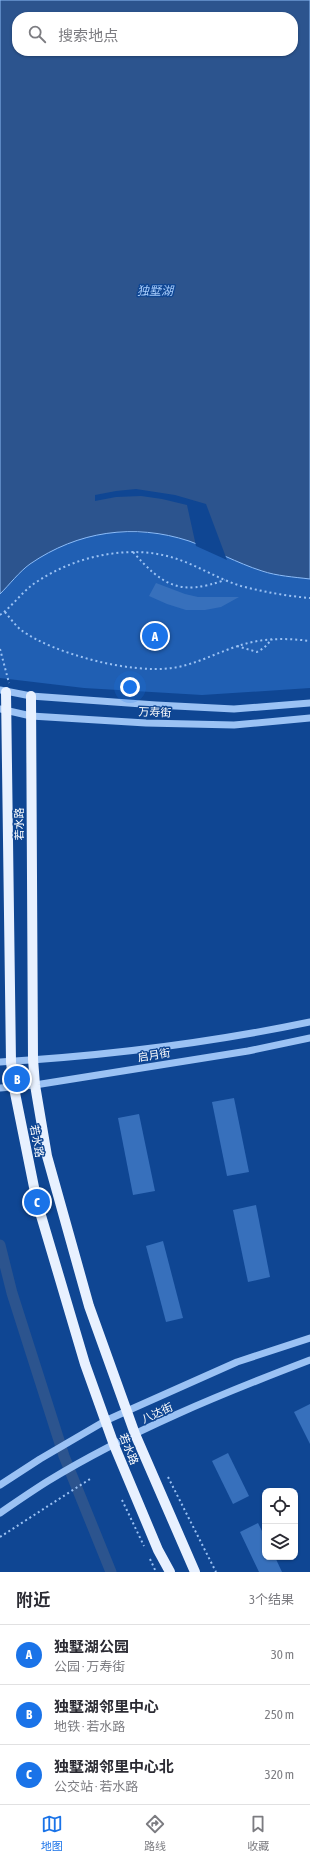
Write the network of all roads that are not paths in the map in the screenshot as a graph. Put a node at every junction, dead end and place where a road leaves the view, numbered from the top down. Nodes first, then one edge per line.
1 (5, 691) edge
2 (31, 696) junction
3 (310, 703) edge
4 (3, 710) edge
5 (31, 716) junction
6 (310, 718) edge
7 (310, 1022) edge
8 (310, 1038) edge
9 (33, 1059) junction
10 (0, 1062) edge
11 (11, 1062) junction
12 (36, 1085) junction
13 (0, 1088) edge
14 (14, 1088) junction
15 (310, 1338) edge
16 (310, 1360) edge
17 (127, 1411) junction
18 (105, 1422) junction
19 (136, 1434) junction
20 (114, 1445) junction
21 (0, 1485) edge
22 (0, 1513) edge
23 (170, 1572) edge
24 (195, 1572) edge

1 - 2 street, 万寿街
1 - 4 main road, 若水路
2 - 3 street, 万寿街
2 - 5 main road, 若水路
4 - 5 street, 万寿街
4 - 11 main road, 若水路
5 - 6 street, 万寿街
5 - 9 main road, 若水路
7 - 9 street, 启月街
8 - 12 street, 启月街
9 - 11 street, 启月街
9 - 12 main road, 若水路
10 - 11 street, 启月街
11 - 14 main road, 若水路
12 - 14 street, 启月街
12 - 17 main road, 若水路
13 - 14 street, 启月街
14 - 18 main road, 若水路
15 - 17 street, 八达街
16 - 19 street, 八达街
17 - 18 street, 八达街
17 - 19 main road, 若水路
18 - 20 main road, 若水路
18 - 21 street, 八达街
19 - 20 street, 八达街
19 - 24 main road, 若水路
20 - 22 street, 八达街
20 - 23 main road, 若水路

